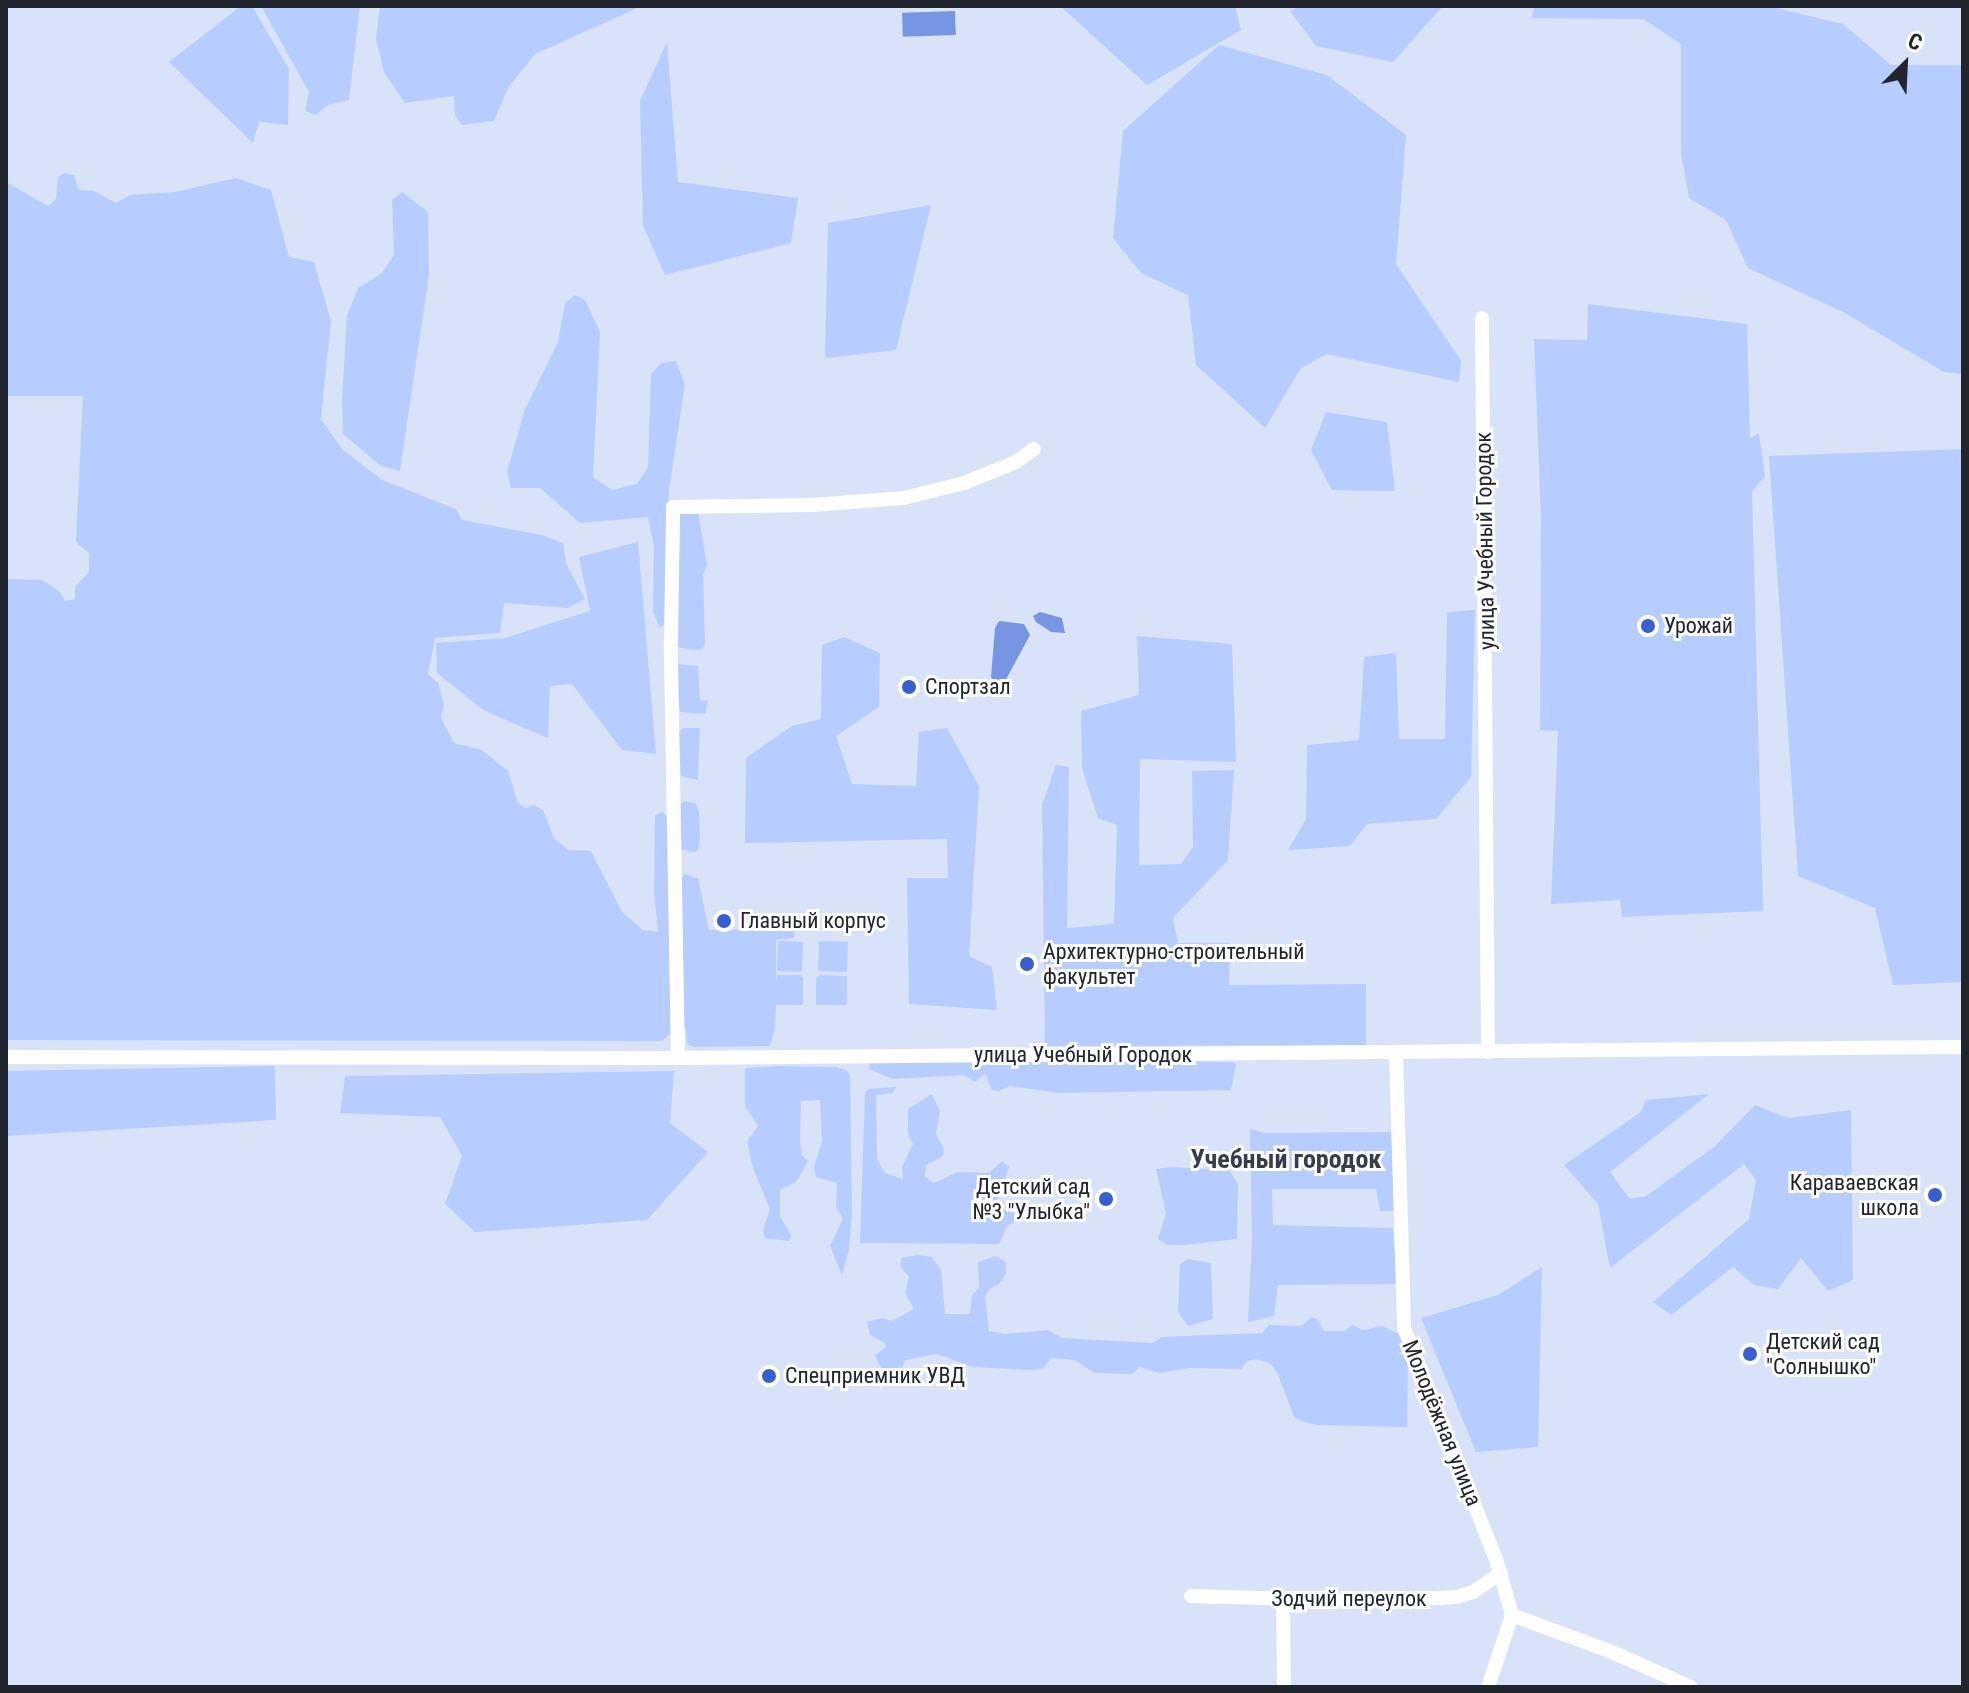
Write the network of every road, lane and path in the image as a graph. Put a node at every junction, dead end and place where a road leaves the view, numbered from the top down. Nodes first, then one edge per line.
1 (1482, 318) dead end
2 (1034, 449) dead end
3 (1963, 1047) edge
4 (1488, 1052) junction
5 (1396, 1053) junction
6 (6, 1057) edge
7 (678, 1058) junction
8 (1501, 1573) junction
9 (1191, 1596) dead end
10 (1283, 1600) junction
11 (1512, 1615) junction
12 (1284, 1687) edge
13 (1488, 1687) edge
14 (1691, 1687) edge

1 - 4 street, улица Учебный Городок
2 - 7 street
3 - 4 street, улица Учебный Городок
4 - 5 street, улица Учебный Городок
5 - 7 street, улица Учебный Городок
5 - 8 street, Молодёжная улица
6 - 7 street, улица Учебный Городок
8 - 10 street, Зодчий переулок
8 - 11 street, Молодёжная улица
9 - 10 street, Зодчий переулок
10 - 12 street
11 - 13 street
11 - 14 street

